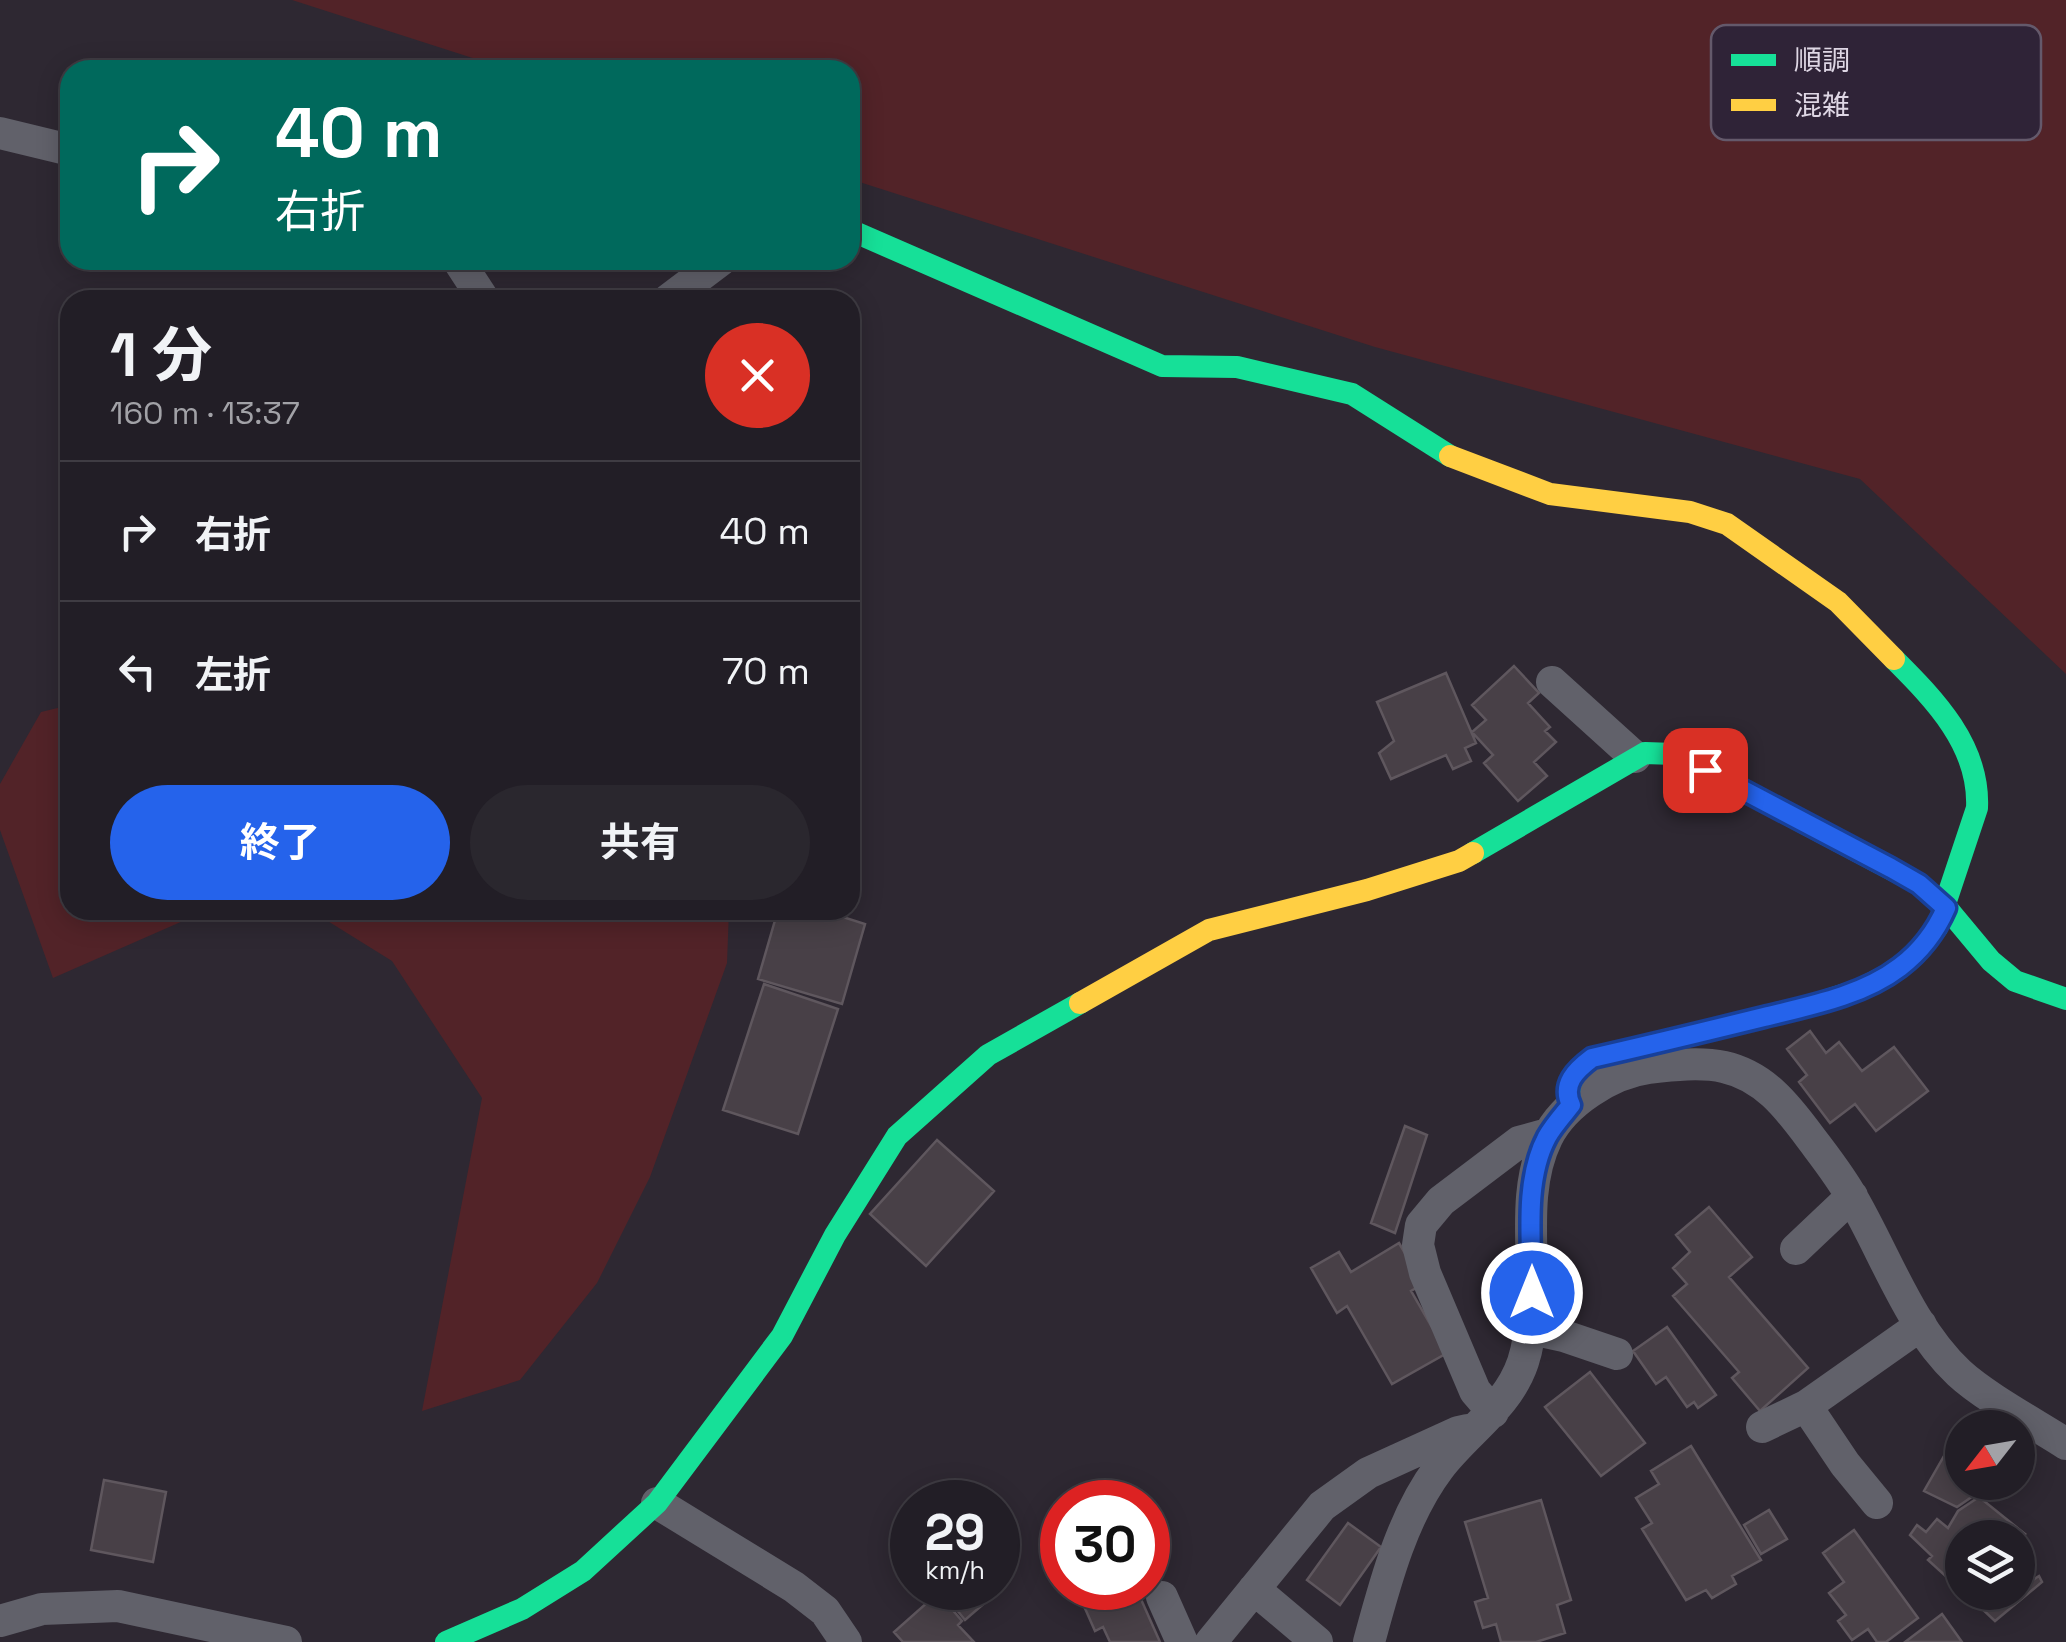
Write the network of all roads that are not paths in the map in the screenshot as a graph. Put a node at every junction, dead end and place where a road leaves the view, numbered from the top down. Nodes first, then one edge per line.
1 (0, 133) edge
2 (60, 148) edge
3 (860, 234) edge
4 (708, 270) edge
5 (681, 290) edge
6 (1552, 682) dead end
7 (1635, 757) junction
8 (1946, 908) junction
9 (2066, 999) edge
10 (1571, 1105) junction
11 (1548, 1134) junction
12 (1852, 1196) junction
13 (1796, 1249) dead end
14 (1921, 1325) junction
15 (1532, 1329) junction
16 (1617, 1354) dead end
17 (1806, 1406) junction
18 (1484, 1421) junction
19 (1762, 1427) dead end
20 (2066, 1444) edge
21 (656, 1502) junction
22 (1877, 1503) dead end
23 (1254, 1588) junction
24 (1167, 1610) edge
25 (0, 1621) edge
26 (286, 1642) edge
27 (446, 1642) edge
28 (846, 1642) edge
29 (1182, 1642) edge
30 (1210, 1642) edge
31 (1317, 1642) edge
32 (1369, 1642) edge

1 - 2 street
3 - 8 street
4 - 5 street
6 - 7 street
7 - 8 street
7 - 21 street
8 - 9 street
8 - 10 street
10 - 11 street
10 - 12 street
11 - 15 street
11 - 18 street
12 - 13 street
12 - 14 street
14 - 17 street
14 - 20 street
15 - 16 street
15 - 18 street
17 - 19 street
17 - 22 street
18 - 23 street
18 - 32 street
21 - 27 street
21 - 28 street
23 - 30 street
23 - 31 street
24 - 29 street
25 - 26 street

